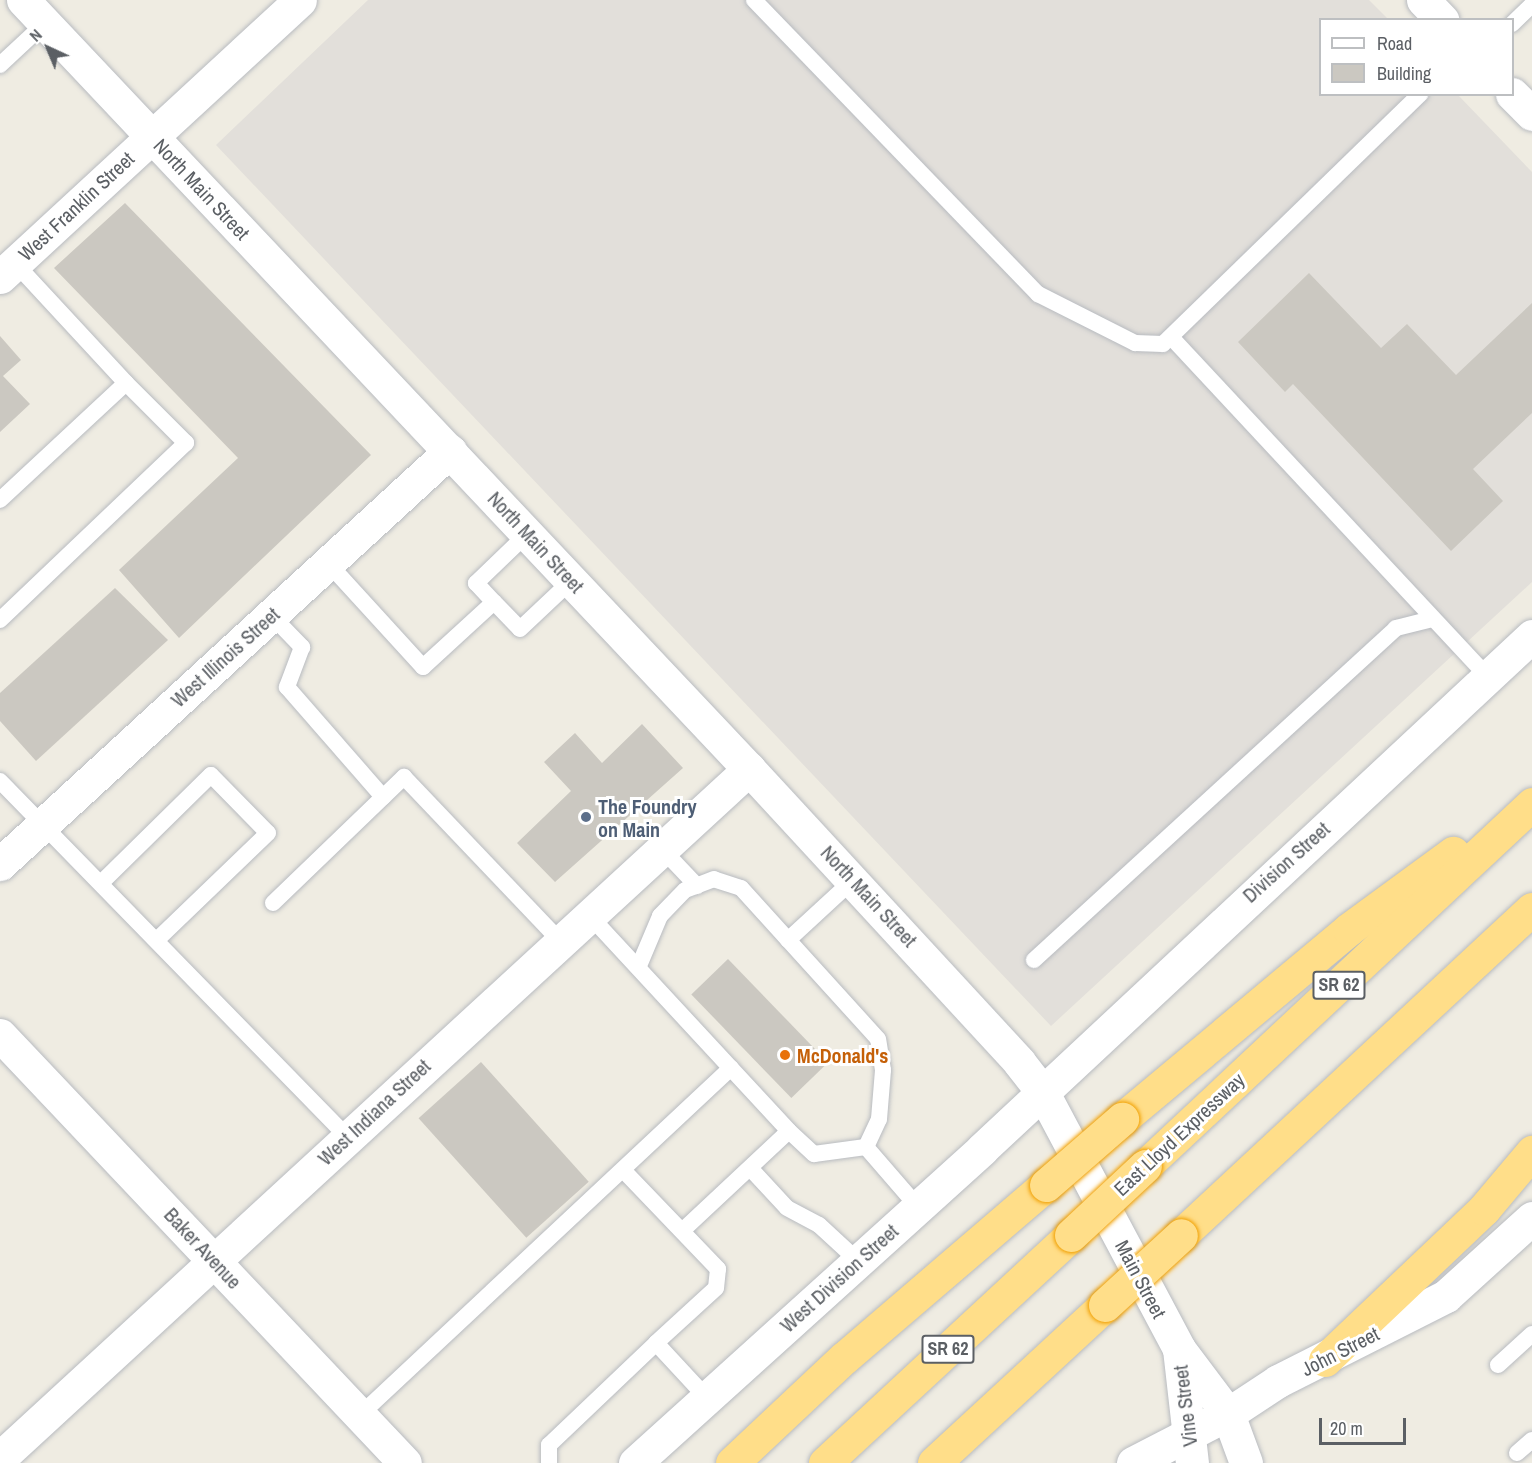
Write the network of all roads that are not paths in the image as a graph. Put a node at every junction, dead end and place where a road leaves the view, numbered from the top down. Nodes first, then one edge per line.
1 (300, 0) edge
2 (754, 0) edge
3 (1423, 0) edge
4 (1532, 5) edge
5 (34, 11) edge
6 (1440, 18) edge
7 (1514, 22) edge
8 (0, 65) edge
9 (1418, 96) edge
10 (1514, 96) edge
11 (1532, 114) edge
12 (152, 136) junction
13 (4, 273) edge
14 (1171, 337) junction
15 (126, 382) junction
16 (450, 451) junction
17 (0, 500) edge
18 (527, 534) junction
19 (328, 563) junction
20 (571, 581) junction
21 (494, 602) junction
22 (271, 615) junction
23 (1433, 619) junction
24 (0, 620) edge
25 (1532, 636) edge
26 (1488, 677) junction
27 (749, 768) junction
28 (0, 782) edge
29 (1532, 795) edge
30 (383, 797) junction
31 (1532, 804) edge
32 (43, 823) junction
33 (662, 849) junction
34 (0, 864) edge
35 (854, 880) junction
36 (101, 883) junction
37 (697, 886) junction
38 (273, 903) dead end
39 (1532, 909) edge
40 (589, 915) junction
41 (158, 940) junction
42 (789, 940) junction
43 (560, 941) junction
44 (1034, 960) dead end
45 (638, 968) junction
46 (0, 1035) edge
47 (731, 1068) junction
48 (1042, 1091) junction
49 (789, 1131) junction
50 (347, 1136) junction
51 (866, 1147) junction
52 (1532, 1152) edge
53 (750, 1168) junction
54 (624, 1171) junction
55 (918, 1207) junction
56 (1530, 1222) edge
57 (682, 1231) junction
58 (213, 1259) junction
59 (858, 1261) junction
60 (1532, 1334) edge
61 (656, 1342) junction
62 (1179, 1349) junction
63 (1325, 1360) junction
64 (1497, 1365) dead end
65 (707, 1398) junction
66 (1228, 1414) junction
67 (360, 1415) junction
68 (1532, 1440) edge
69 (1189, 1449) edge
70 (1517, 1453) dead end
71 (0, 1458) edge
72 (405, 1463) edge
73 (549, 1463) edge
74 (635, 1463) edge
75 (732, 1463) edge
76 (825, 1463) edge
77 (934, 1463) edge
78 (1133, 1463) edge
79 (1246, 1463) edge

1 - 12 street, West Franklin Street
2 - 14 lane
3 - 6 street
4 - 7 lane
5 - 8 lane
5 - 12 street, North Main Street
9 - 14 lane
10 - 11 street
12 - 13 street, West Franklin Street
12 - 16 street, North Main Street
13 - 15 lane
14 - 23 lane
15 - 17 lane
15 - 24 lane
16 - 18 street, North Main Street
16 - 19 street, West Illinois Street
18 - 20 street, North Main Street
18 - 21 lane
19 - 21 lane
19 - 22 street, West Illinois Street
20 - 21 lane
20 - 27 street, North Main Street
22 - 30 lane
22 - 32 street, West Illinois Street
23 - 26 lane
23 - 44 lane
25 - 26 street, Division Street
26 - 48 street, Division Street
27 - 33 street, West Indiana Street
27 - 35 street, North Main Street
28 - 32 lane
29 - 75 highway, bridge
30 - 38 lane
30 - 43 lane
31 - 76 highway, East Lloyd Expressway / SR 62, bridge
32 - 34 street, West Illinois Street
32 - 36 lane
33 - 37 lane
33 - 40 street, West Indiana Street
35 - 42 lane
35 - 48 street, North Main Street
36 - 41 lane
36 - 41 lane
37 - 42 lane
37 - 45 lane
39 - 77 highway, bridge
40 - 43 street, West Indiana Street
40 - 45 lane
41 - 50 lane
42 - 51 lane
43 - 50 street, West Indiana Street
45 - 47 lane
46 - 58 street, Baker Avenue
47 - 49 lane
47 - 54 lane
48 - 55 street, West Division Street
48 - 62 street, Main Street
49 - 51 lane
49 - 53 lane
50 - 58 street, West Indiana Street
51 - 55 lane
52 - 63 highway
53 - 57 lane
53 - 59 lane
54 - 57 lane
54 - 67 lane
55 - 59 street, West Division Street
56 - 63 street, John Street
57 - 61 lane
58 - 67 street, Baker Avenue
58 - 71 street, West Indiana Street
59 - 65 street, West Division Street
60 - 64 lane
61 - 65 lane
61 - 73 lane
62 - 66 street, Main Street
62 - 69 street, Vine Street
63 - 66 street, John Street
65 - 74 street, West Division Street
66 - 69 street, John Street
66 - 79 street, Main Street
67 - 72 street, Baker Avenue
68 - 70 lane
69 - 78 street, John Street

